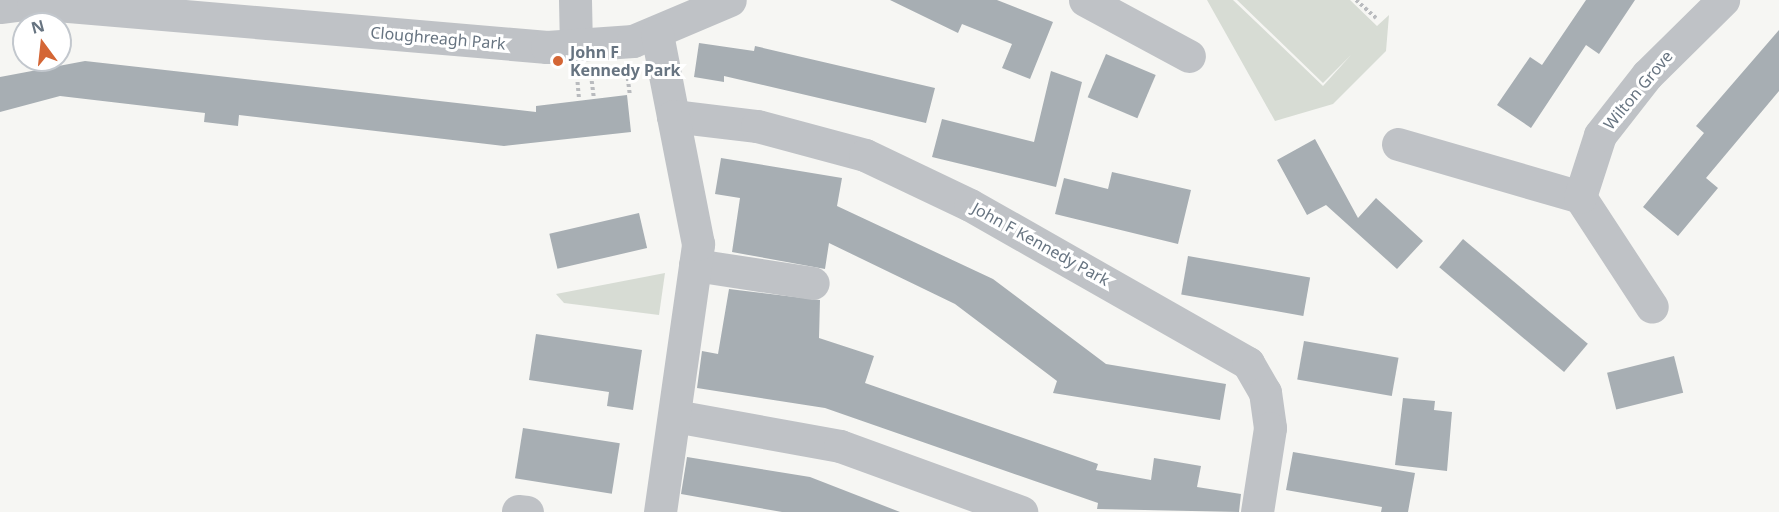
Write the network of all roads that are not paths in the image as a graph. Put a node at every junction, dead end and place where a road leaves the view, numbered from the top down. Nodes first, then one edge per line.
1 (575, 0) edge
2 (730, 0) edge
3 (1085, 0) edge
4 (1723, 0) edge
5 (0, 7) edge
6 (301, 13) edge
7 (657, 34) junction
8 (1189, 56) dead end
9 (581, 59) junction
10 (673, 116) junction
11 (1398, 144) dead end
12 (1580, 197) junction
13 (695, 265) junction
14 (813, 283) dead end
15 (1652, 307) dead end
16 (675, 416) junction
17 (660, 512) edge
18 (1021, 512) edge
19 (1257, 512) edge

1 - 9 street
2 - 7 street, Cloughreagh Park
3 - 8 street
4 - 12 street, Wilton Grove
5 - 6 street, Cloughreagh Park
6 - 9 street, Cloughreagh Park
7 - 9 street, Cloughreagh Park
7 - 10 street
10 - 13 street
10 - 19 street, John F Kennedy Park
11 - 12 street
12 - 15 street
13 - 14 street
13 - 16 street
16 - 17 street
16 - 18 street

